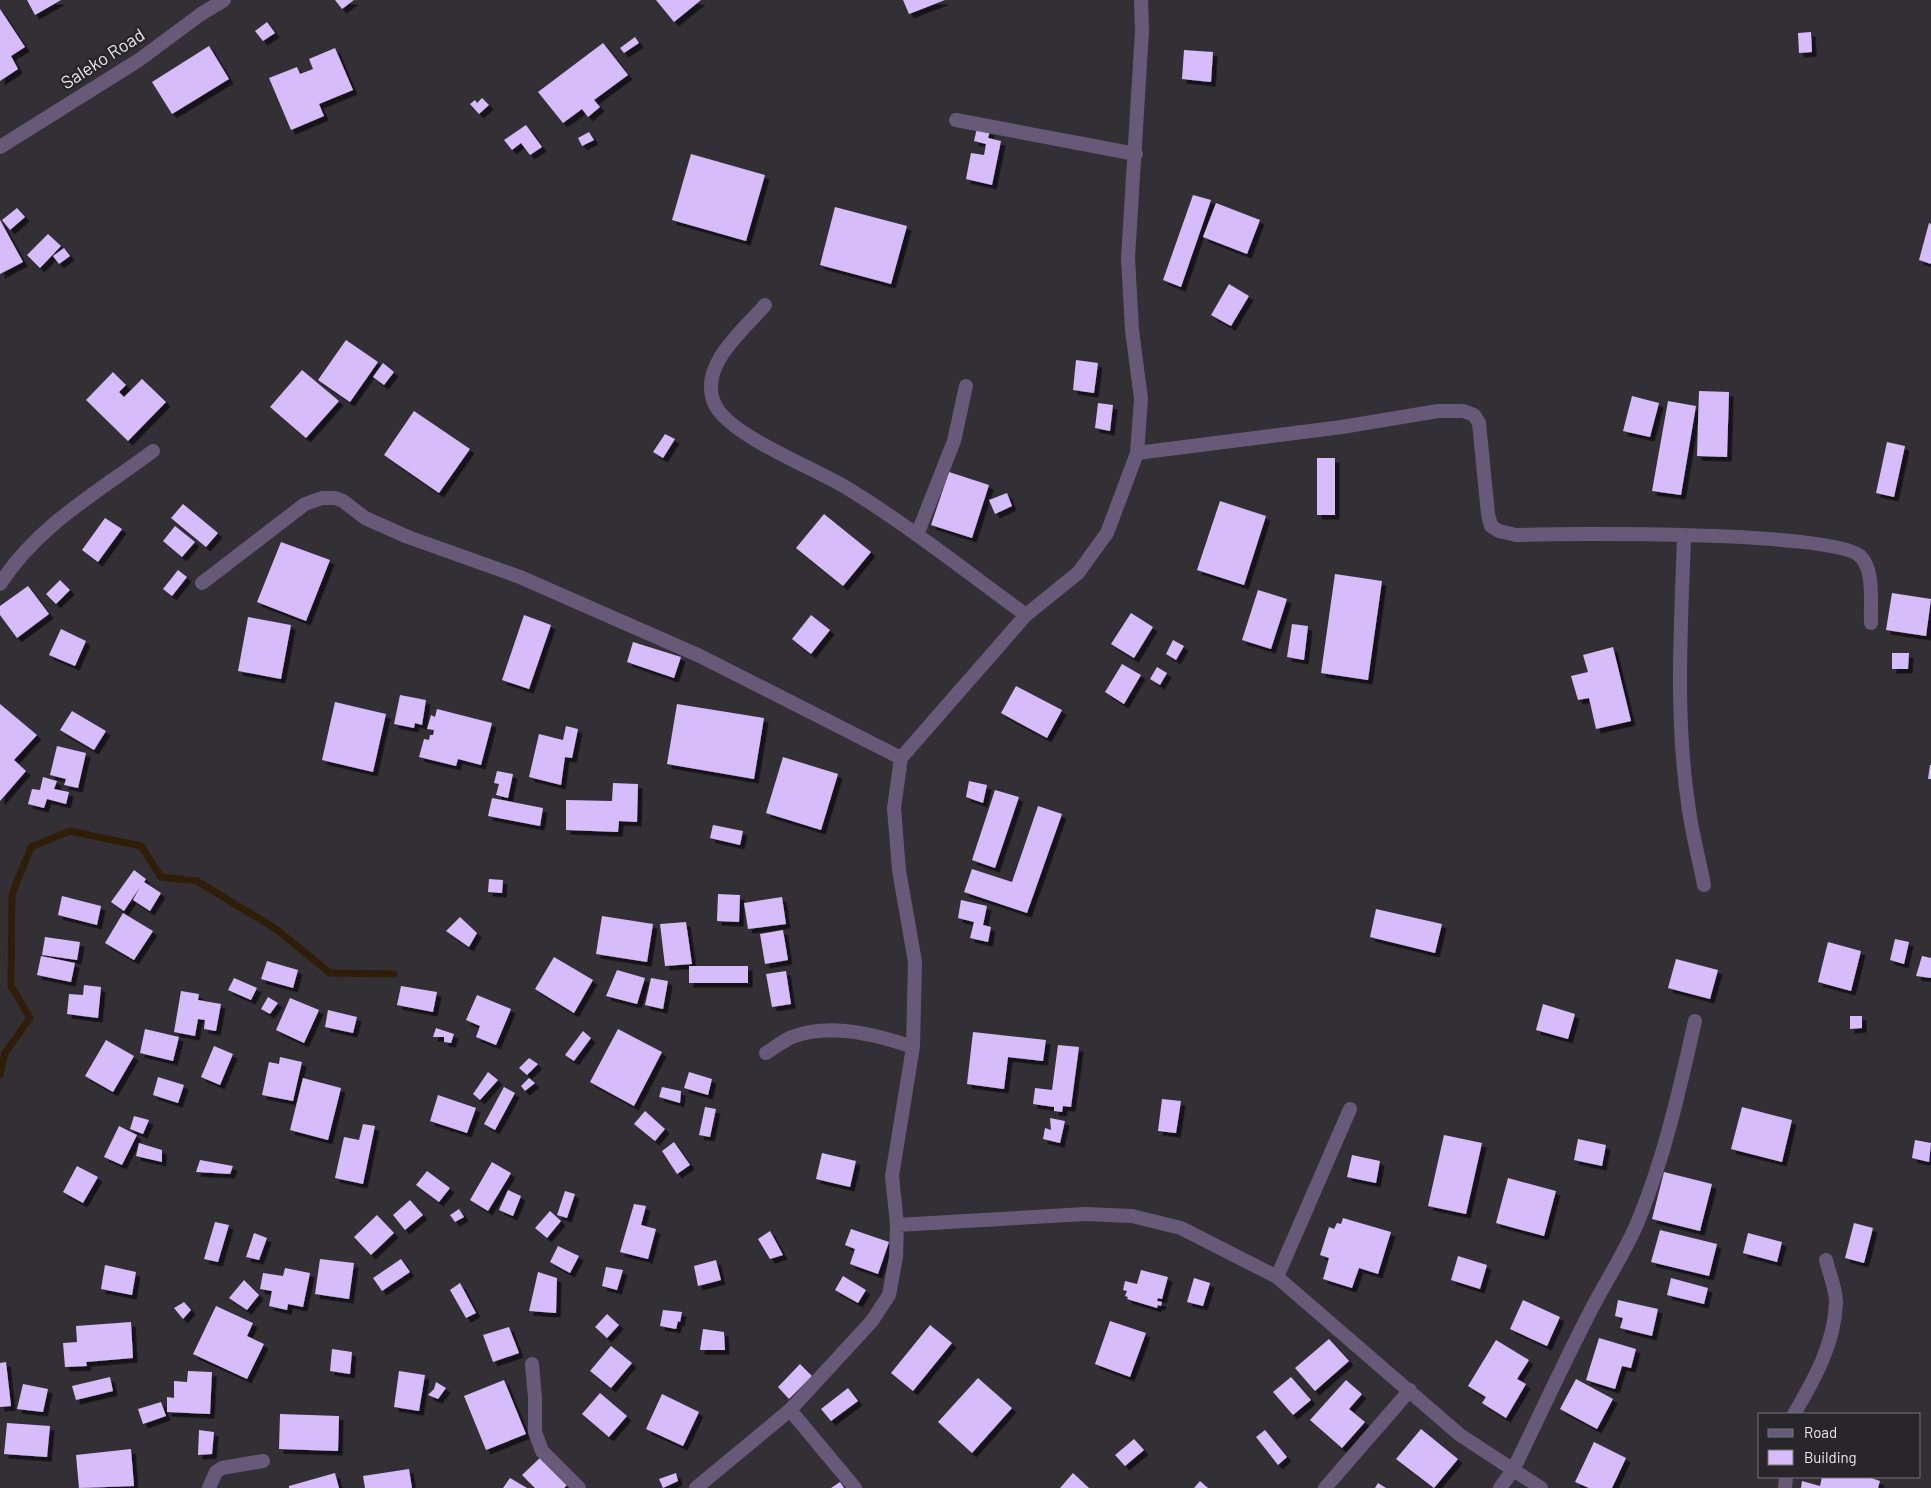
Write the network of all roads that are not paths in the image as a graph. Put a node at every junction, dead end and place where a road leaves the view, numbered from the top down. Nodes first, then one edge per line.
1 (224, 0) edge
2 (1141, 0) edge
3 (956, 120) dead end
4 (0, 147) edge
5 (1136, 154) junction
6 (765, 305) dead end
7 (966, 386) dead end
8 (154, 451) dead end
9 (1137, 453) junction
10 (917, 535) junction
11 (1684, 537) junction
12 (202, 583) dead end
13 (0, 584) edge
14 (1026, 615) junction
15 (1871, 622) dead end
16 (901, 758) junction
17 (1704, 885) dead end
18 (1695, 1022) dead end
19 (914, 1047) junction
20 (766, 1053) dead end
21 (1350, 1109) dead end
22 (897, 1225) junction
23 (1826, 1260) dead end
24 (1277, 1277) junction
25 (532, 1364) dead end
26 (1410, 1390) junction
27 (790, 1410) junction
28 (1795, 1413) edge
29 (263, 1461) dead end
30 (1513, 1470) junction
31 (209, 1488) edge
32 (579, 1488) edge
33 (696, 1488) edge
34 (855, 1488) edge
35 (1325, 1488) edge
36 (1500, 1488) edge
37 (1541, 1488) edge

1 - 4 street, Saleko Road
2 - 5 street
3 - 5 street
5 - 9 street
6 - 10 street
7 - 10 street
8 - 13 street
9 - 11 street
9 - 14 street
10 - 14 street
11 - 15 street
11 - 17 street
12 - 16 street
14 - 16 street
16 - 19 street
18 - 30 street
19 - 20 street
19 - 22 street
21 - 24 street
22 - 24 street
22 - 27 street
23 - 28 street
24 - 26 street
25 - 32 street
26 - 30 street
26 - 35 street
27 - 33 street
27 - 34 street
29 - 31 street
30 - 36 street
30 - 37 street

